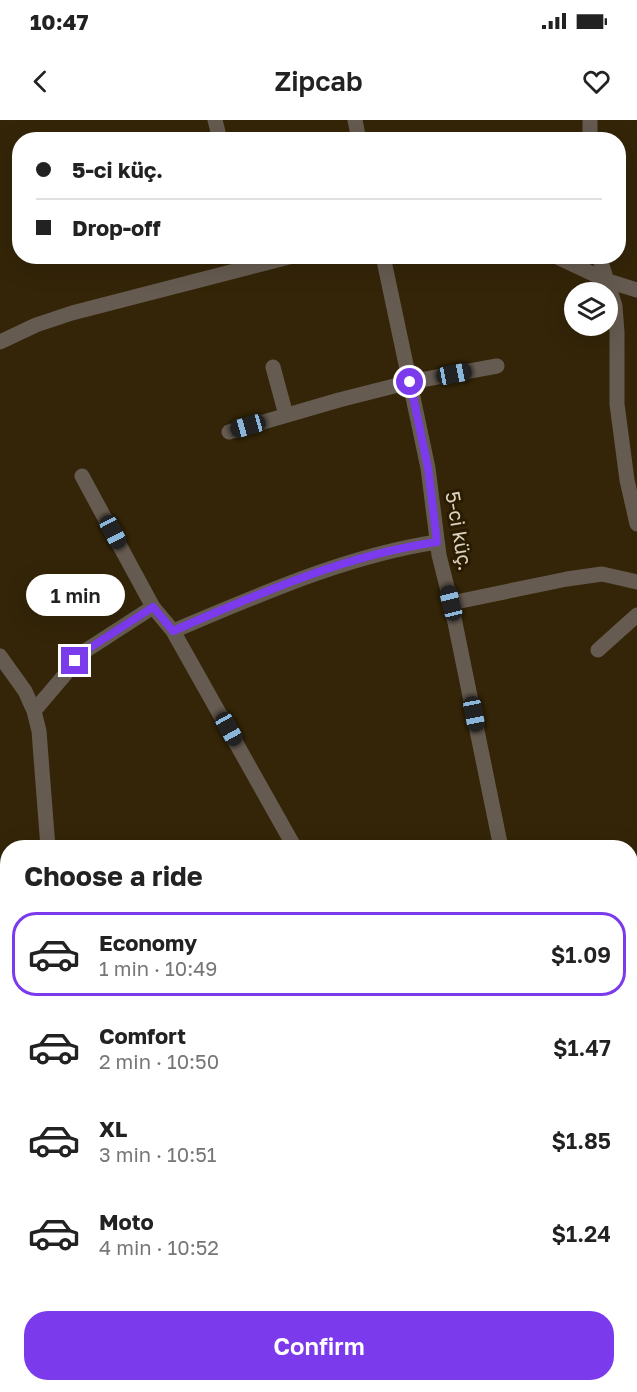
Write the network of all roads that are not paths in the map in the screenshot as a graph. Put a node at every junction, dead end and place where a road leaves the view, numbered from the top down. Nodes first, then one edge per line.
1 (262, 264) edge
2 (385, 264) edge
3 (572, 264) edge
4 (602, 264) edge
5 (608, 281) junction
6 (637, 290) edge
7 (0, 342) edge
8 (273, 366) dead end
9 (497, 366) dead end
10 (410, 382) junction
11 (286, 415) junction
12 (229, 432) dead end
13 (82, 476) dead end
14 (637, 524) edge
15 (437, 542) junction
16 (637, 582) edge
17 (451, 603) junction
18 (153, 607) junction
19 (637, 615) edge
20 (173, 631) junction
21 (598, 650) dead end
22 (0, 656) edge
23 (34, 711) junction
24 (47, 840) edge
25 (291, 840) edge
26 (499, 840) edge

1 - 7 street
2 - 10 street, 5-ci küç.
3 - 5 street
4 - 5 street
5 - 6 street
5 - 14 street
8 - 11 street
9 - 10 street
10 - 11 street
10 - 15 street, 5-ci küç.
11 - 12 street
13 - 18 street
15 - 17 street, 5-ci küç.
15 - 20 street
16 - 17 street
17 - 26 street, 5-ci küç.
18 - 20 street
18 - 23 street
19 - 21 street
20 - 25 street
22 - 23 street
23 - 24 street

